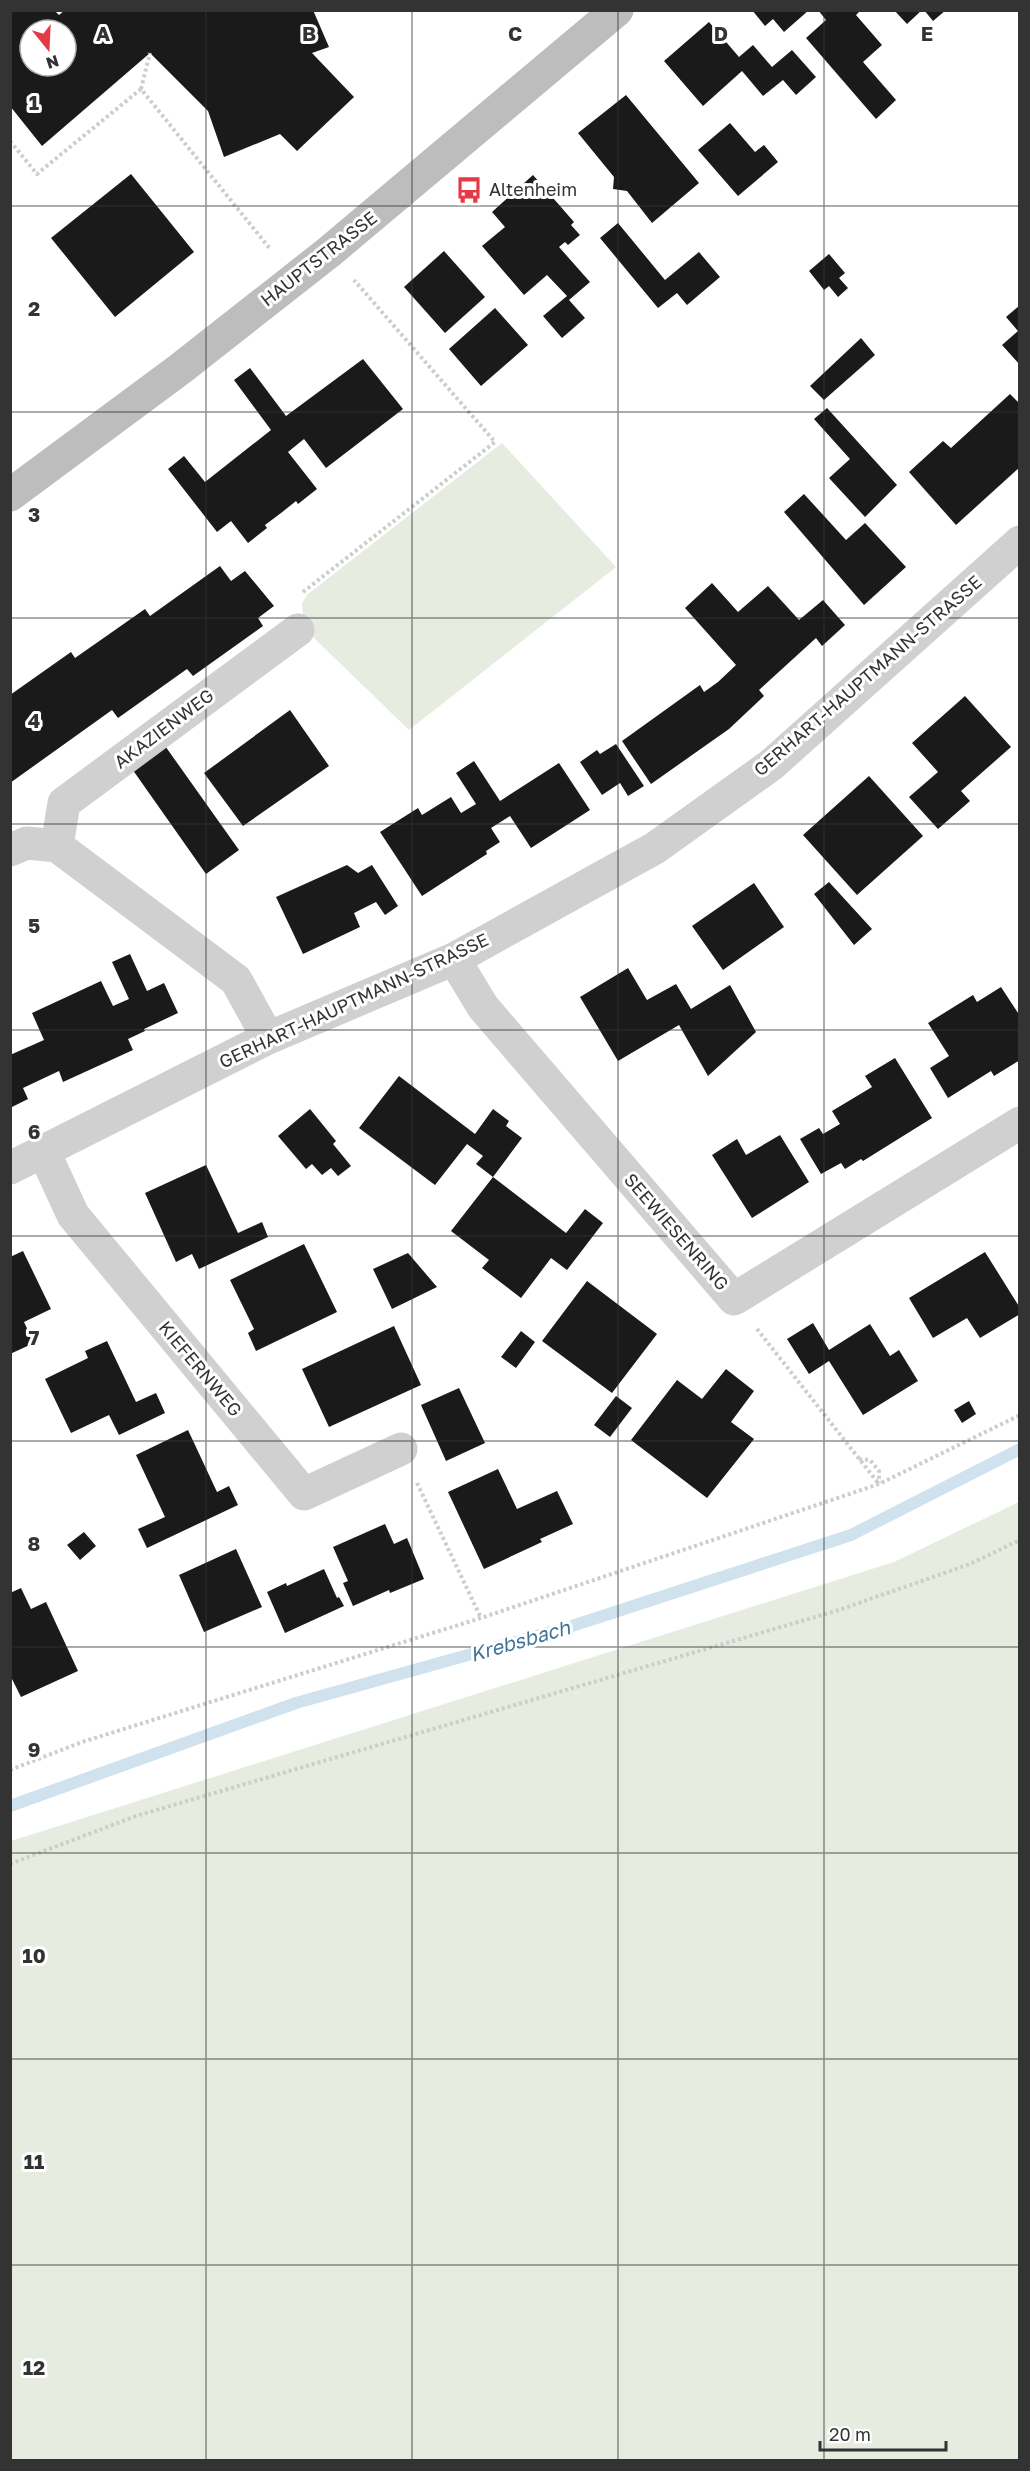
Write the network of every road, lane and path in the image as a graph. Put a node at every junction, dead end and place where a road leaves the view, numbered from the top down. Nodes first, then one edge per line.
1 (617, 10) edge
2 (150, 53) dead end
3 (141, 89) junction
4 (10, 141) edge
5 (329, 252) junction
6 (294, 279) junction
7 (10, 495) edge
8 (1020, 542) edge
9 (298, 630) joint
10 (57, 846) junction
11 (10, 850) edge
12 (454, 959) junction
13 (268, 1038) junction
14 (1020, 1123) edge
15 (44, 1152) junction
16 (10, 1168) edge
17 (734, 1299) junction
18 (1020, 1415) edge
19 (401, 1449) joint
20 (859, 1460) junction
21 (879, 1484) junction
22 (1020, 1540) edge
23 (481, 1618) junction
24 (10, 1770) edge
25 (10, 1864) edge

1 - 5 main road, HAUPTSTRASSE
2 - 3 path
3 - 4 path
3 - 6 path
5 - 6 main road, HAUPTSTRASSE
5 - 9 path
6 - 7 main road, HAUPTSTRASSE
8 - 12 street, GERHART-HAUPTMANN-STRASSE
9 - 10 street, AKAZIENWEG
10 - 11 street
10 - 13 street
12 - 13 street, GERHART-HAUPTMANN-STRASSE
12 - 17 street, SEEWIESENRING
13 - 15 street, GERHART-HAUPTMANN-STRASSE
14 - 17 street, SEEWIESENRING
15 - 16 street, GERHART-HAUPTMANN-STRASSE
15 - 19 street, KIEFERNWEG
17 - 20 path
18 - 21 path
19 - 23 path
20 - 21 path
20 - 21 path
21 - 23 path
22 - 25 path
23 - 24 path

